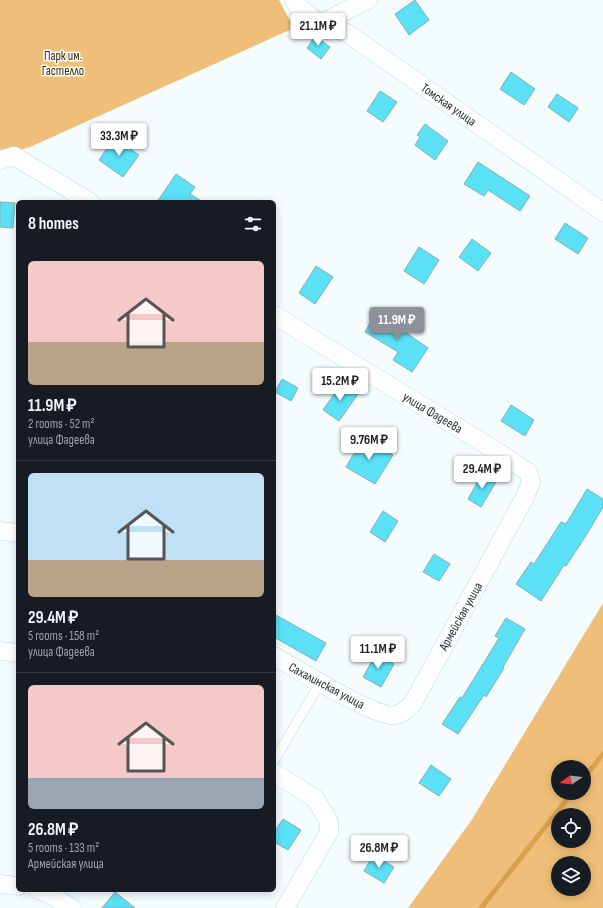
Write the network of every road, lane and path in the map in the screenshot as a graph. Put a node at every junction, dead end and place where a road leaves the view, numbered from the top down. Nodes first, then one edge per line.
1 (294, 0) edge
2 (368, 0) edge
3 (319, 24) junction
4 (0, 160) edge
5 (87, 200) edge
6 (603, 212) edge
7 (276, 316) edge
8 (525, 497) joint
9 (0, 531) edge
10 (16, 533) edge
11 (0, 651) edge
12 (16, 653) edge
13 (276, 657) edge
14 (320, 683) junction
15 (381, 714) joint
16 (276, 758) edge
17 (276, 774) edge
18 (0, 884) edge
19 (16, 886) edge
20 (44, 892) edge
21 (72, 908) edge
22 (285, 908) edge

1 - 3 street, Томская улица
2 - 3 street
3 - 6 street, Томская улица
4 - 5 street
7 - 8 street, улица Фадеева
8 - 15 street, Армейская улица
9 - 10 street
11 - 12 street
13 - 14 street, Сахалинская улица
14 - 15 street, Сахалинская улица
14 - 16 lane
17 - 22 street
18 - 19 street
20 - 21 street

